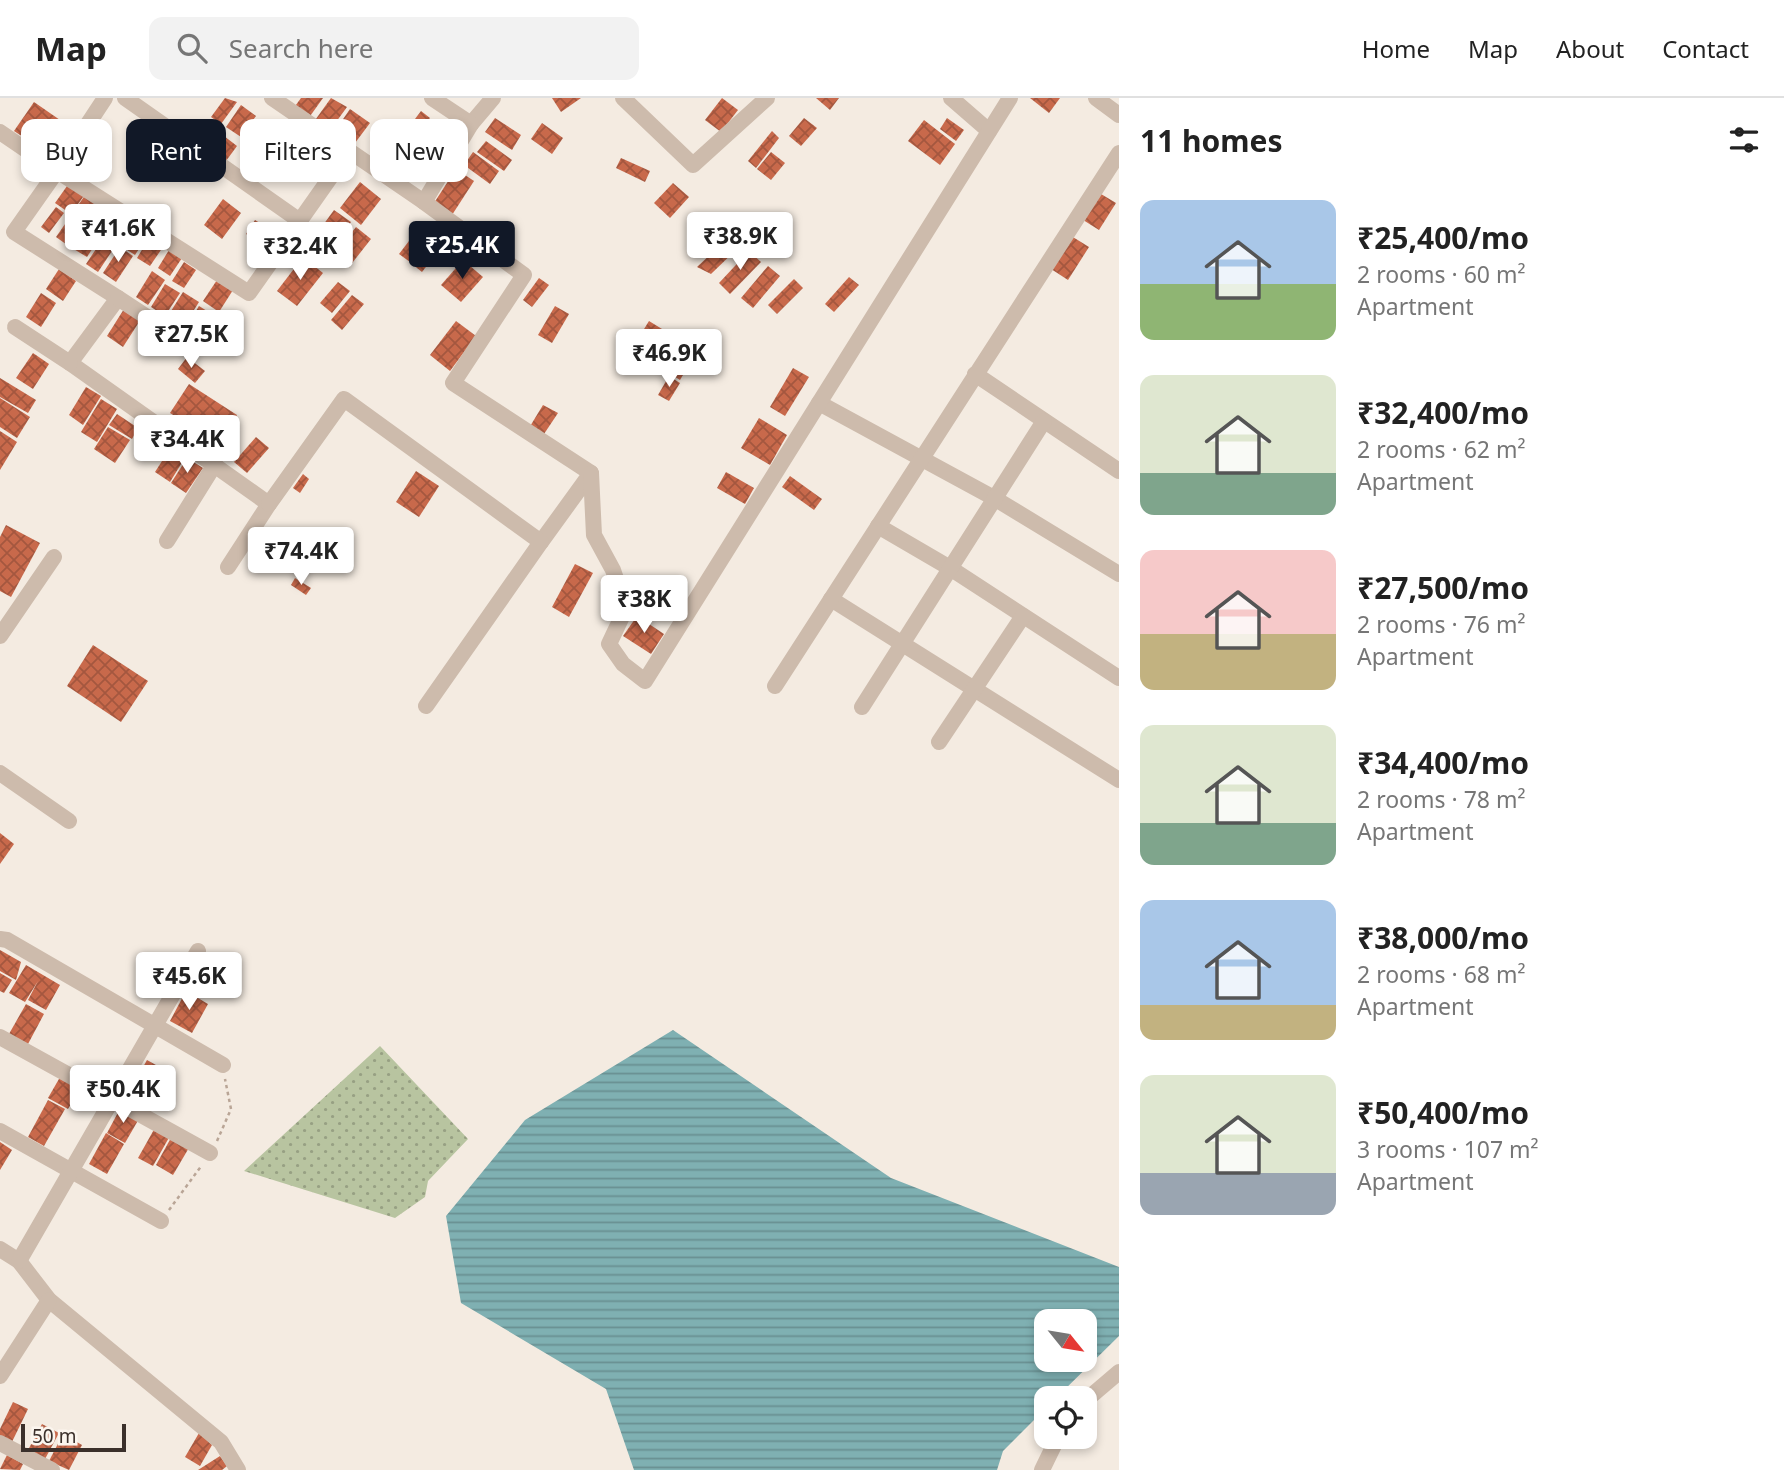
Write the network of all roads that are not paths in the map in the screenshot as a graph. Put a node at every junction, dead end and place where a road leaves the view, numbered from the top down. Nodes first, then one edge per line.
1 (105, 98) edge
2 (125, 98) edge
3 (272, 98) edge
4 (432, 98) edge
5 (493, 98) edge
6 (623, 98) edge
7 (768, 98) edge
8 (951, 98) edge
9 (1010, 98) edge
10 (1096, 98) edge
11 (1119, 116) edge
12 (91, 119) edge
13 (303, 119) edge
14 (471, 124) junction
15 (989, 131) junction
16 (0, 132) edge
17 (21, 146) edge
18 (1119, 153) edge
19 (356, 156) edge
20 (49, 182) edge
21 (74, 182) edge
22 (327, 182) edge
23 (424, 202) junction
24 (300, 221) junction
25 (118, 299) junction
26 (15, 327) dead end
27 (194, 348) dead end
28 (70, 363) junction
29 (975, 374) junction
30 (819, 403) junction
31 (1044, 421) junction
32 (920, 458) junction
33 (215, 464) junction
34 (1119, 471) edge
35 (591, 473) junction
36 (994, 498) junction
37 (269, 504) junction
38 (878, 526) junction
39 (167, 541) dead end
40 (541, 542) junction
41 (54, 557) dead end
42 (228, 567) dead end
43 (950, 568) junction
44 (1119, 574) edge
45 (831, 599) junction
46 (1023, 616) junction
47 (0, 636) edge
48 (902, 644) junction
49 (1119, 678) edge
50 (775, 687) dead end
51 (976, 690) junction
52 (426, 706) dead end
53 (862, 707) dead end
54 (939, 742) dead end
55 (0, 773) edge
56 (1119, 780) edge
57 (69, 821) dead end
58 (0, 939) edge
59 (198, 951) dead end
60 (153, 1025) junction
61 (0, 1037) edge
62 (223, 1065) dead end
63 (111, 1098) junction
64 (0, 1131) edge
65 (210, 1153) dead end
66 (71, 1172) junction
67 (161, 1221) dead end
68 (0, 1249) edge
69 (19, 1261) junction
70 (49, 1300) junction
71 (1119, 1372) edge
72 (0, 1376) edge
73 (1097, 1391) edge
74 (0, 1443) edge
75 (1052, 1449) edge
76 (52, 1470) edge
77 (238, 1470) edge
78 (1042, 1470) edge

1 - 12 street
2 - 24 street
3 - 13 street
4 - 14 street
5 - 14 street
6 - 7 street
8 - 15 street
9 - 15 street
10 - 11 street
14 - 23 street
15 - 30 street
16 - 17 street
18 - 29 street
19 - 23 street
20 - 25 street
21 - 24 street
22 - 24 street
23 - 35 street
25 - 27 street
25 - 28 street
26 - 28 street
28 - 33 street
29 - 31 street
29 - 32 street
30 - 32 street
30 - 35 street
31 - 34 street
31 - 36 street
32 - 36 street
32 - 38 street
33 - 37 street
33 - 39 street
35 - 40 street
36 - 43 street
36 - 44 street
37 - 40 street
37 - 42 street
38 - 43 street
38 - 45 street
40 - 52 street
41 - 47 street
43 - 46 street
43 - 48 street
45 - 48 street
45 - 50 street
46 - 49 street
46 - 51 street
48 - 51 street
48 - 53 street
51 - 54 street
51 - 56 street
55 - 57 street
58 - 60 street
59 - 60 street
60 - 62 street
60 - 63 street
61 - 63 street
63 - 65 street
63 - 66 street
64 - 66 street
66 - 67 street
66 - 69 street
68 - 69 street
69 - 70 street
70 - 72 street
70 - 77 street
71 - 73 street
74 - 76 street
75 - 78 street

